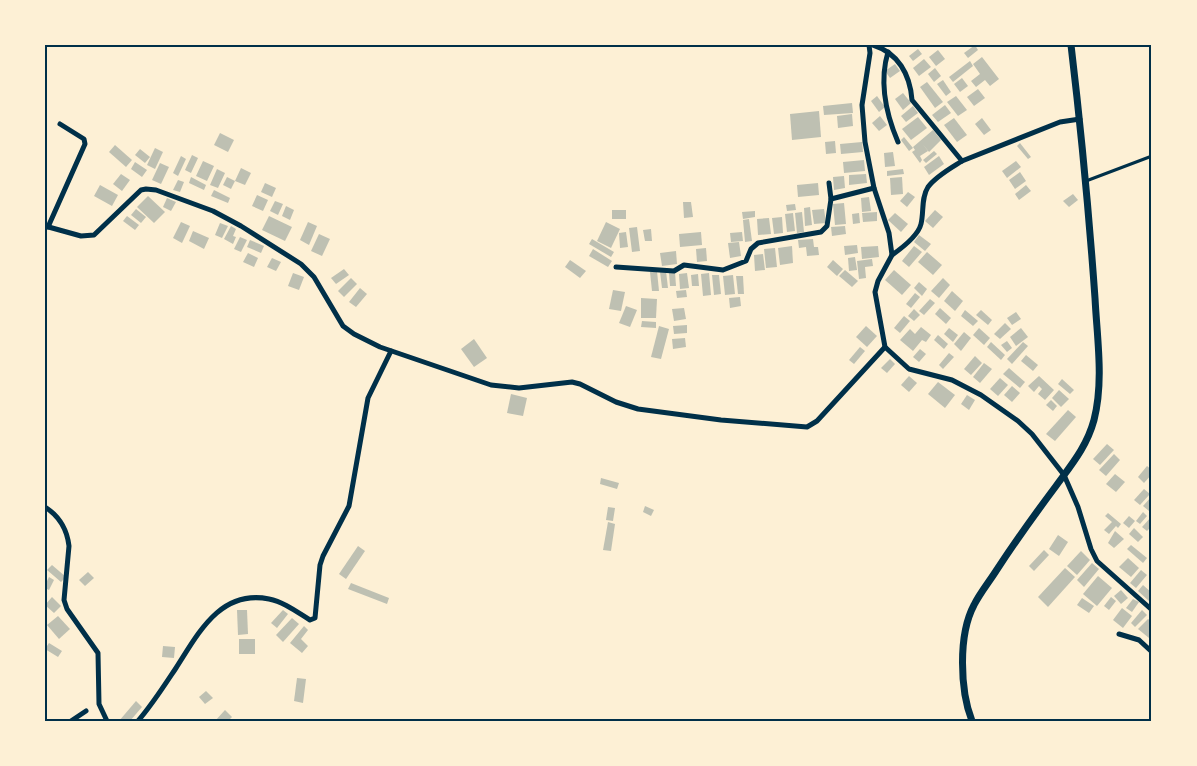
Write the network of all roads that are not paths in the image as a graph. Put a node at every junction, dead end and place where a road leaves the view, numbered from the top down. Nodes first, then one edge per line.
1 (871, 45) edge
2 (1071, 45) edge
3 (888, 52) junction
4 (1080, 119) junction
5 (60, 124) dead end
6 (898, 142) dead end
7 (1152, 156) edge
8 (962, 161) junction
9 (1084, 182) junction
10 (829, 183) dead end
11 (874, 188) junction
12 (831, 200) junction
13 (46, 227) edge
14 (892, 255) junction
15 (616, 267) dead end
16 (885, 347) junction
17 (391, 351) junction
18 (1064, 475) junction
19 (45, 507) edge
20 (1152, 610) edge
21 (1119, 634) dead end
22 (1152, 652) edge
23 (86, 711) dead end
24 (71, 721) edge
25 (107, 721) edge
26 (138, 721) edge
27 (972, 721) edge

1 - 3 street
1 - 11 street
2 - 4 street
3 - 6 street
3 - 8 street
4 - 8 street
4 - 9 street
5 - 13 street
7 - 9 lane
8 - 14 street
9 - 18 street
10 - 12 street
11 - 12 street
11 - 14 street
12 - 15 street
13 - 17 street
14 - 16 street
16 - 17 street
16 - 18 street
17 - 26 street
18 - 20 street
18 - 27 street
19 - 25 street
21 - 22 street
23 - 24 street

